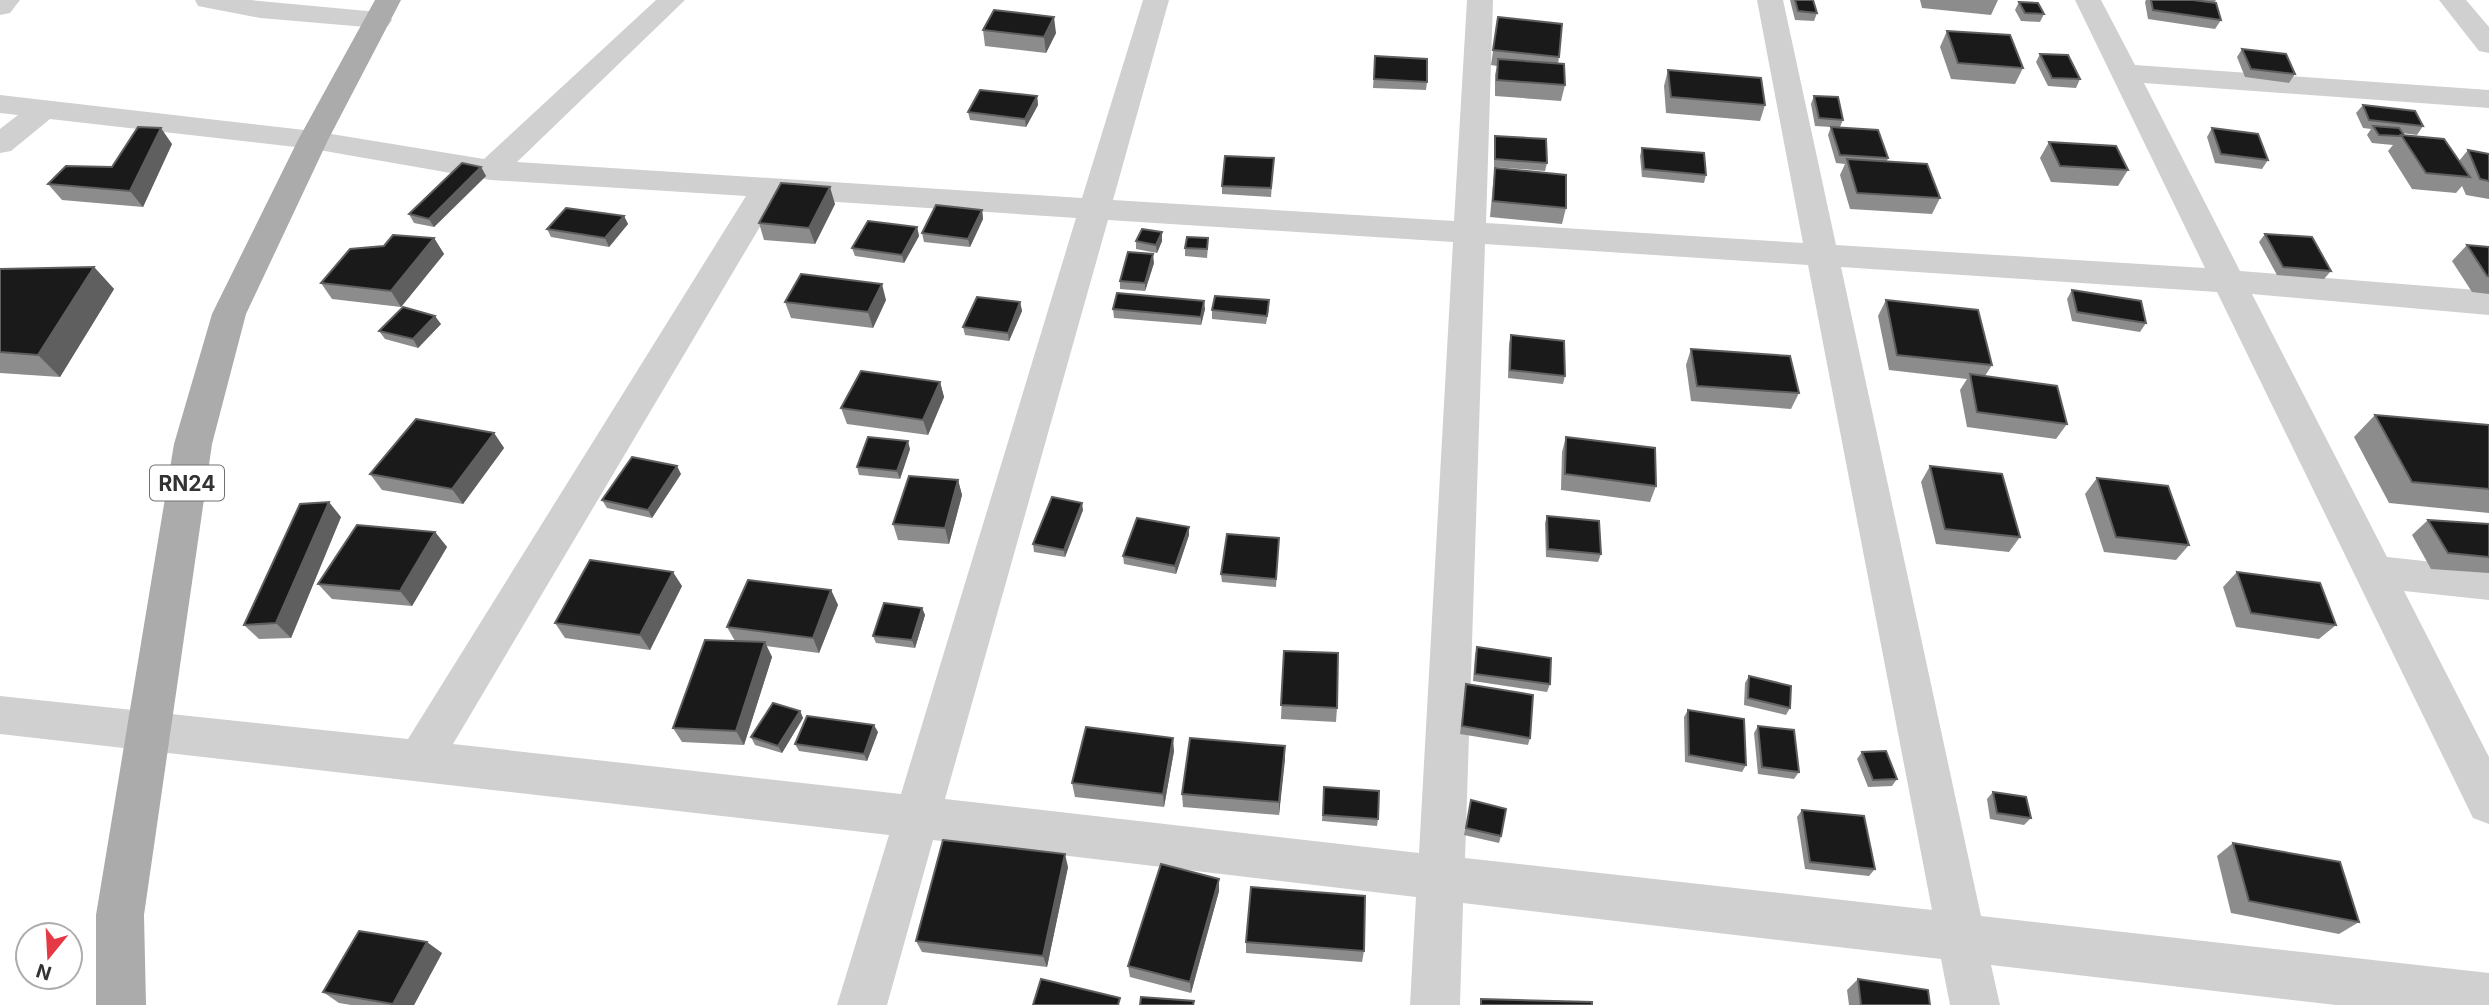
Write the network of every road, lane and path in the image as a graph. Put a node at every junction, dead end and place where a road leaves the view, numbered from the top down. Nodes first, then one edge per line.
1 (7, 0) edge
2 (208, 0) edge
3 (672, 0) edge
4 (1156, 0) edge
5 (1480, 0) edge
6 (1770, 0) edge
7 (2088, 0) edge
8 (2452, 0) edge
9 (0, 7) edge
10 (383, 10) edge
11 (2489, 45) edge
12 (2124, 73) junction
13 (2489, 99) edge
14 (0, 104) edge
15 (44, 109) junction
16 (313, 140) junction
17 (0, 144) edge
18 (491, 170) junction
19 (767, 188) junction
20 (1095, 209) junction
21 (1470, 232) junction
22 (1822, 254) junction
23 (2228, 281) junction
24 (2489, 303) edge
25 (2374, 572) junction
26 (2489, 584) edge
27 (0, 715) edge
28 (149, 731) junction
29 (419, 760) junction
30 (2489, 803) edge
31 (917, 817) junction
32 (1441, 877) junction
33 (1962, 937) junction
34 (2489, 998) edge
35 (121, 1005) edge
36 (862, 1005) edge
37 (1435, 1005) edge
38 (1975, 1005) edge

1 - 9 street
2 - 10 street
3 - 18 street
4 - 20 street
5 - 21 street
6 - 22 street
7 - 12 street
8 - 11 street
10 - 16 main road, RN24
12 - 13 street
12 - 23 street
14 - 15 street
15 - 16 street
15 - 17 street
16 - 18 street
16 - 28 main road, RN24
18 - 19 street
19 - 20 street
19 - 29 street
20 - 21 street
20 - 31 street
21 - 22 street
21 - 32 street
22 - 23 street
22 - 33 street
23 - 24 street
23 - 25 street
25 - 26 street
25 - 30 street
27 - 28 street
28 - 29 street
28 - 35 main road, RN24
29 - 31 street
31 - 32 street
31 - 36 street
32 - 33 street
32 - 37 street
33 - 34 street
33 - 38 street

